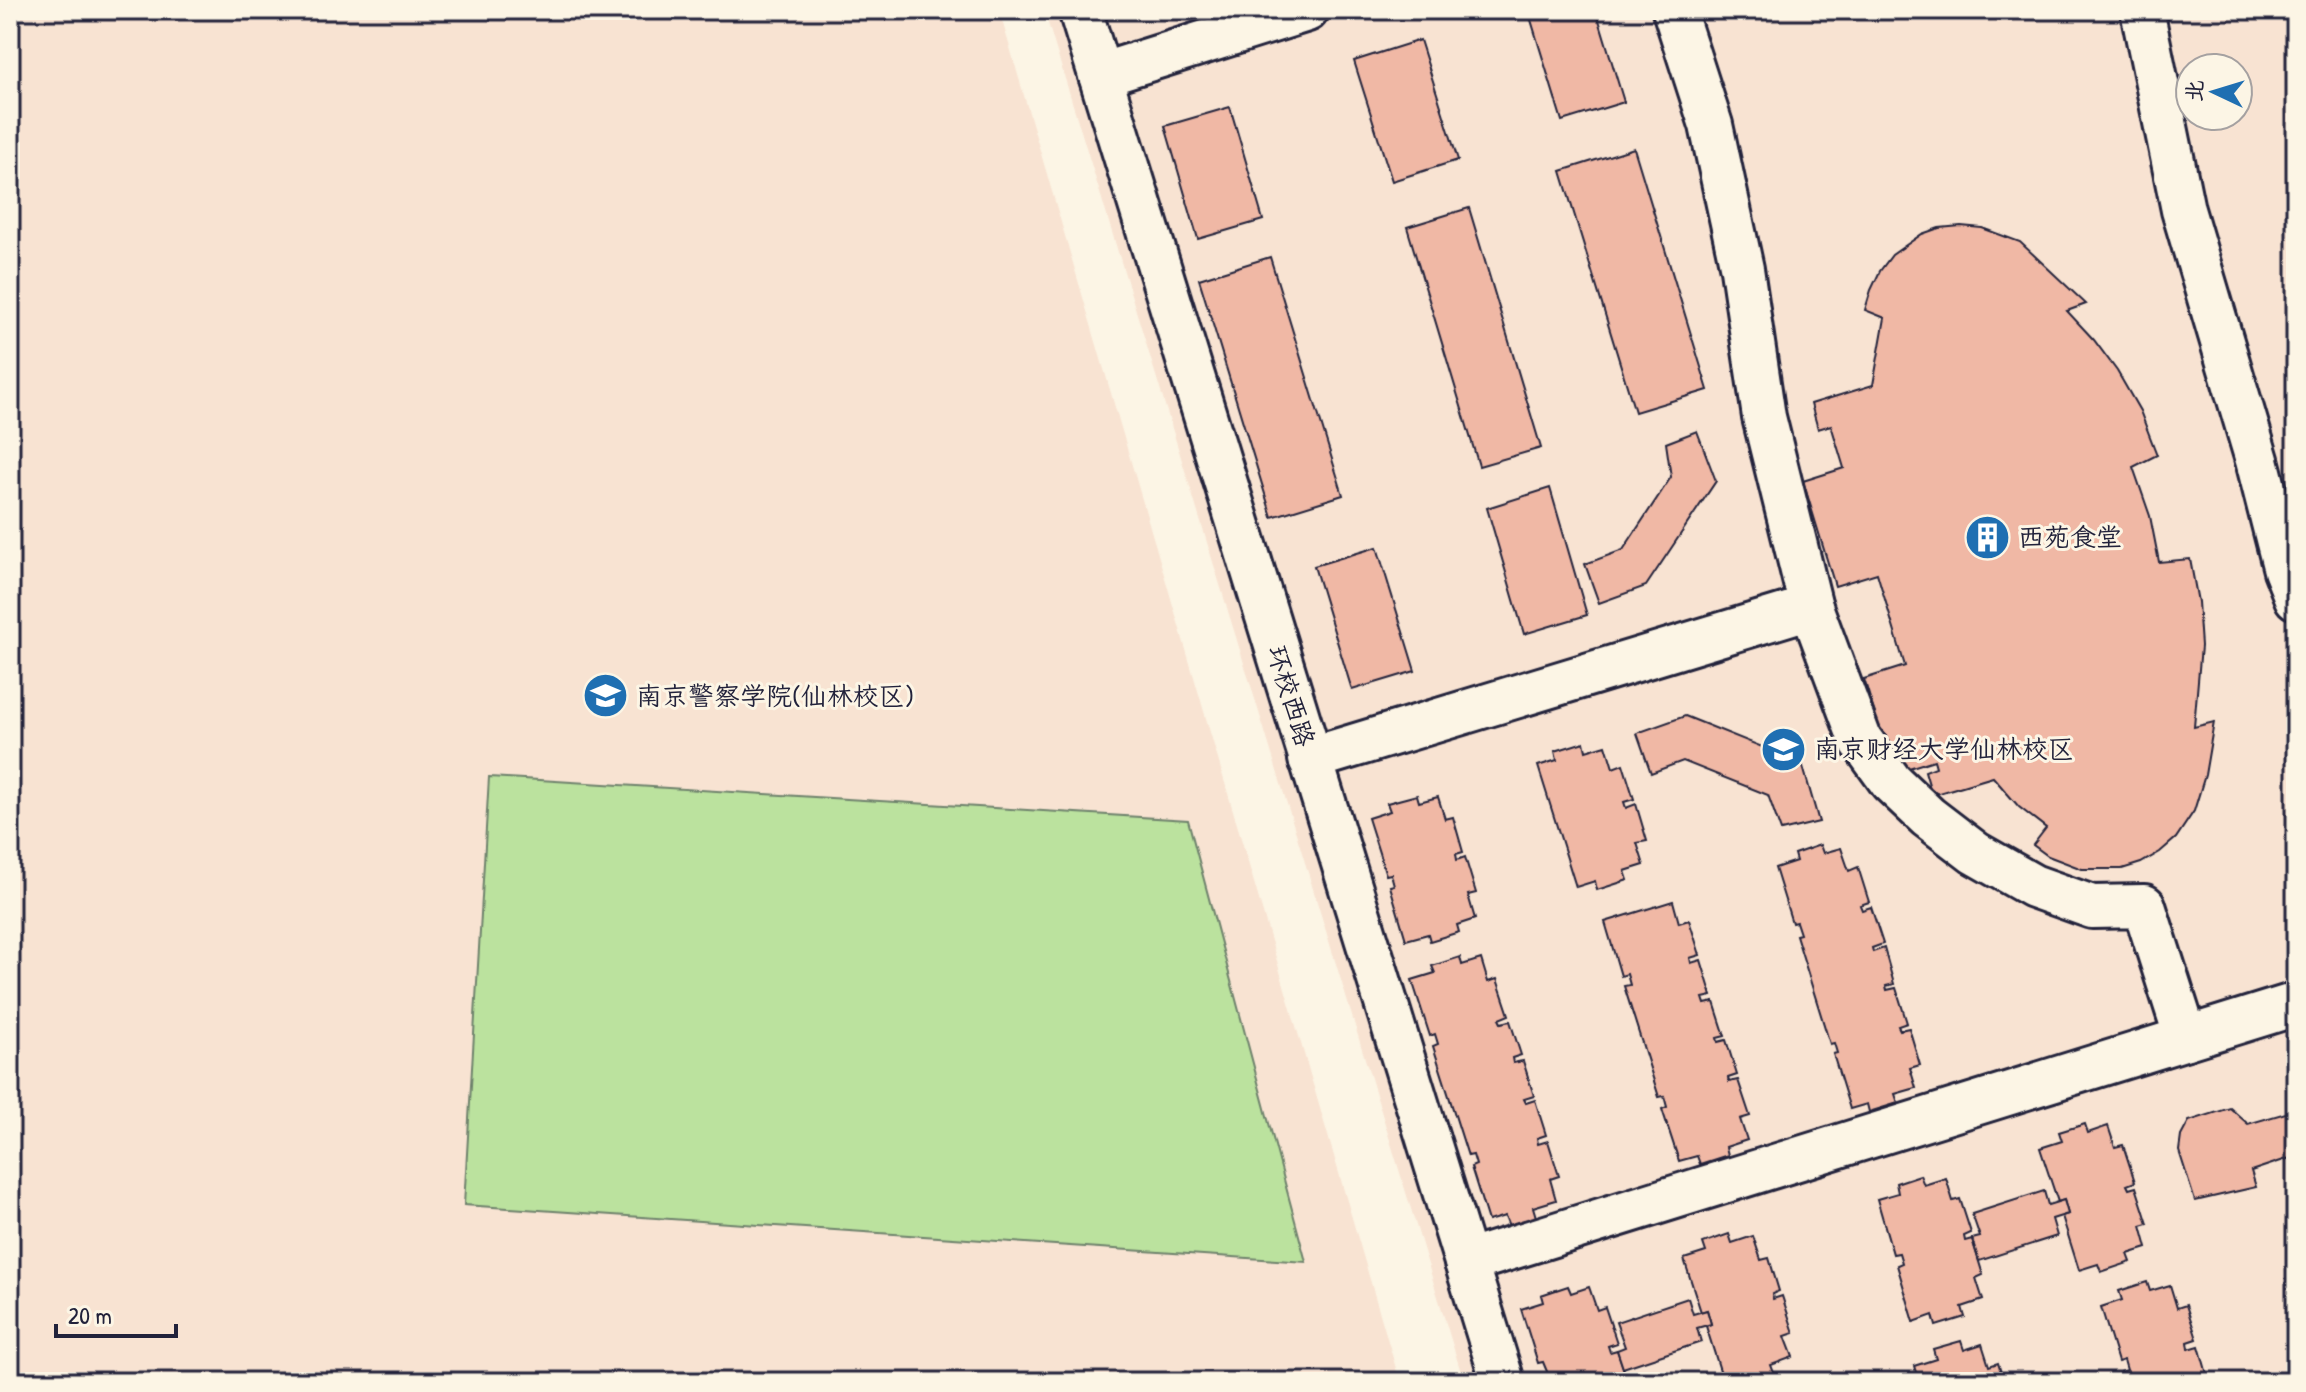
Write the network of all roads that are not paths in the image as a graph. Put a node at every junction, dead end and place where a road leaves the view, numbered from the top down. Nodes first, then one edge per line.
1 (1080, 10) edge
2 (1307, 10) edge
3 (1674, 10) edge
4 (2142, 10) edge
5 (1100, 75) junction
6 (2281, 489) edge
7 (2296, 598) edge
8 (1811, 607) junction
9 (1310, 759) junction
10 (2296, 1004) edge
11 (2186, 1038) junction
12 (1466, 1262) junction
13 (1503, 1382) edge

1 - 5 street, 环校西路
2 - 5 street
3 - 8 street
4 - 6 street
5 - 9 street, 环校西路
6 - 7 street
8 - 9 street
8 - 11 street
9 - 12 street, 环校西路
10 - 11 street
11 - 12 street
12 - 13 street, 环校西路

